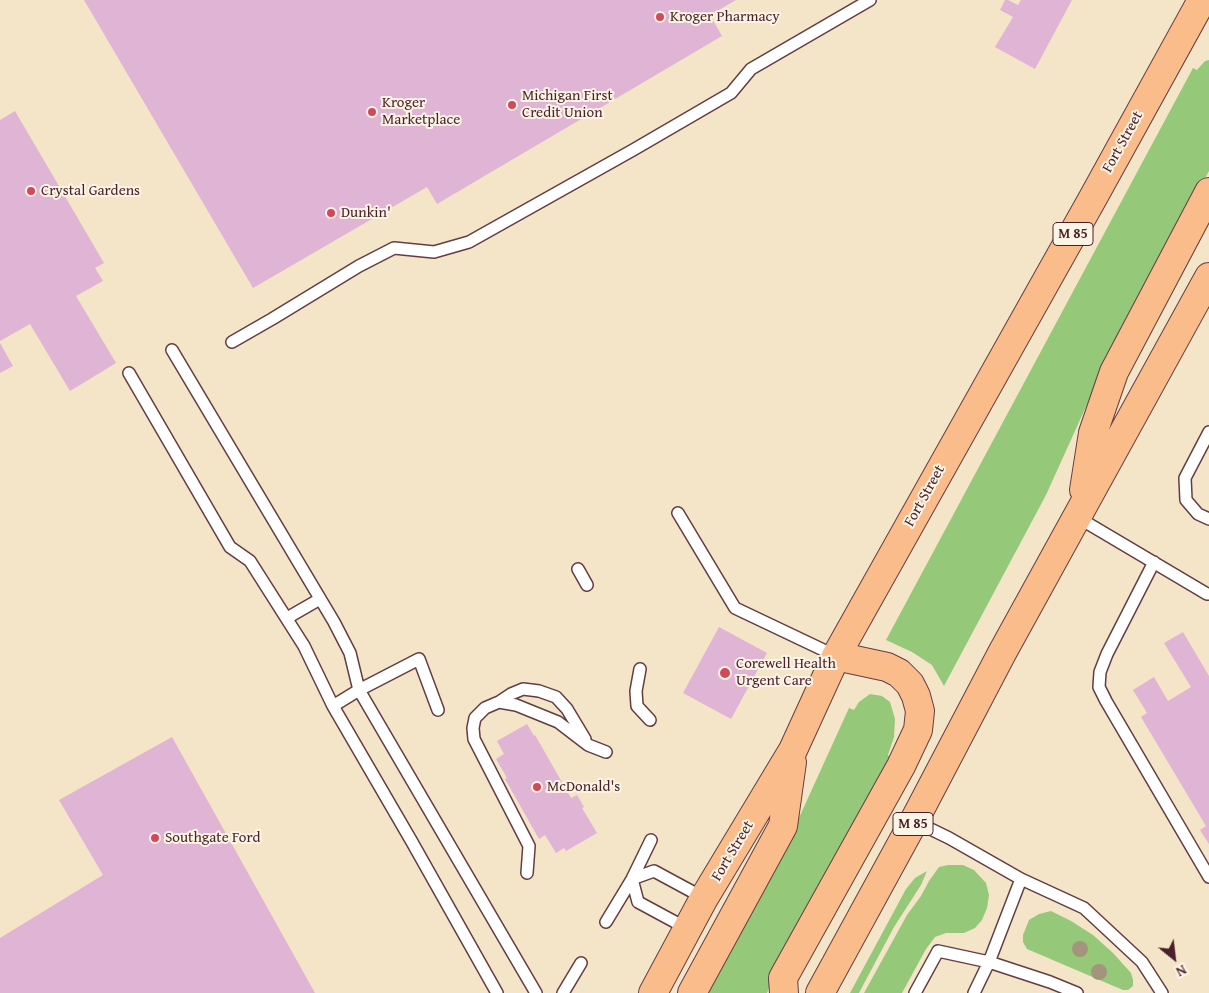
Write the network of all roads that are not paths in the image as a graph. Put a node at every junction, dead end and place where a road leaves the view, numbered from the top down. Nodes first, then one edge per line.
1 (870, 0) edge
2 (1202, 0) edge
3 (1209, 31) edge
4 (1167, 62) junction
5 (1209, 192) edge
6 (1209, 277) edge
7 (232, 342) dead end
8 (172, 350) dead end
9 (129, 373) dead end
10 (1209, 432) edge
11 (678, 513) dead end
12 (1079, 513) junction
13 (1209, 519) edge
14 (1154, 562) junction
15 (578, 569) dead end
16 (587, 584) dead end
17 (1209, 594) edge
18 (320, 599) junction
19 (287, 618) junction
20 (836, 656) junction
21 (640, 669) dead end
22 (359, 690) junction
23 (499, 702) junction
24 (333, 706) junction
25 (438, 710) dead end
26 (650, 720) dead end
27 (588, 745) junction
28 (793, 750) junction
29 (606, 752) dead end
30 (914, 821) junction
31 (651, 840) dead end
32 (527, 873) dead end
33 (1209, 877) edge
34 (632, 878) junction
35 (1021, 879) junction
36 (704, 898) junction
37 (606, 922) dead end
38 (688, 929) junction
39 (989, 962) junction
40 (581, 963) dead end
41 (1160, 992) edge
42 (497, 993) edge
43 (536, 993) edge
44 (563, 993) edge
45 (653, 993) edge
46 (692, 993) edge
47 (784, 993) edge
48 (820, 993) edge
49 (914, 993) edge
50 (974, 993) edge
51 (1077, 993) edge

1 - 7 lane
2 - 4 main road, Fort Street / M 85
3 - 4 main road
4 - 20 main road, Fort Street / M 85
5 - 12 main road
6 - 12 main road, M 85
8 - 18 lane
9 - 19 lane
10 - 13 lane
11 - 20 lane
12 - 14 lane
12 - 30 main road, M 85
14 - 17 lane
14 - 33 lane
15 - 16 lane
18 - 19 lane
18 - 22 lane
19 - 24 lane
20 - 28 main road, Fort Street / M 85
20 - 47 main road
21 - 26 lane
22 - 24 lane
22 - 25 lane
22 - 43 lane
23 - 27 lane
23 - 27 lane
23 - 32 lane
24 - 42 lane
27 - 29 lane
28 - 36 main road, Fort Street / M 85
28 - 46 main road
30 - 35 lane
30 - 48 main road, M 85
31 - 34 lane
34 - 36 lane
34 - 37 lane
34 - 38 lane
35 - 39 lane
35 - 41 lane
36 - 38 main road, Fort Street / M 85
38 - 45 main road, Fort Street / M 85
39 - 49 lane
39 - 50 lane
39 - 51 lane
40 - 44 lane

